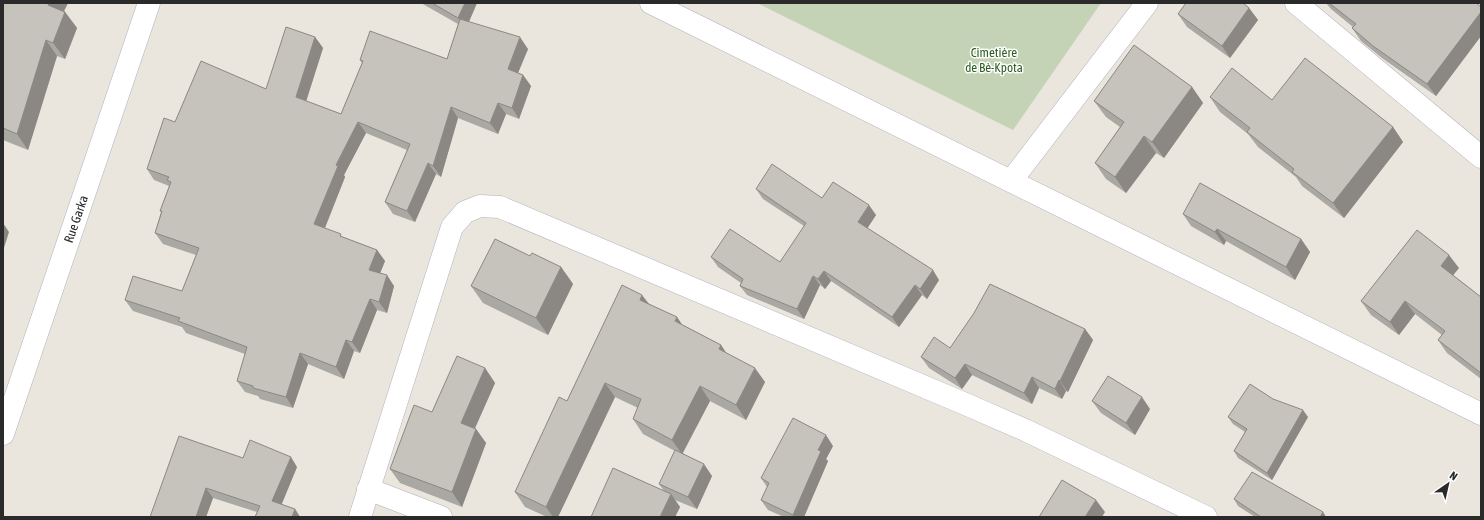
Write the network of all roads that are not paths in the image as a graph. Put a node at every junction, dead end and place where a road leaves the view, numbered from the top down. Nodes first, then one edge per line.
1 (149, 3) edge
2 (651, 3) edge
3 (1147, 3) edge
4 (1296, 3) edge
5 (1481, 157) edge
6 (1011, 181) junction
7 (1481, 414) edge
8 (3, 434) edge
9 (368, 489) junction
10 (360, 517) edge
11 (442, 517) edge
12 (1206, 517) edge

1 - 8 street, Rue Garka
2 - 6 street
3 - 6 street
4 - 5 street
6 - 7 street
9 - 10 street
9 - 11 street
9 - 12 street

